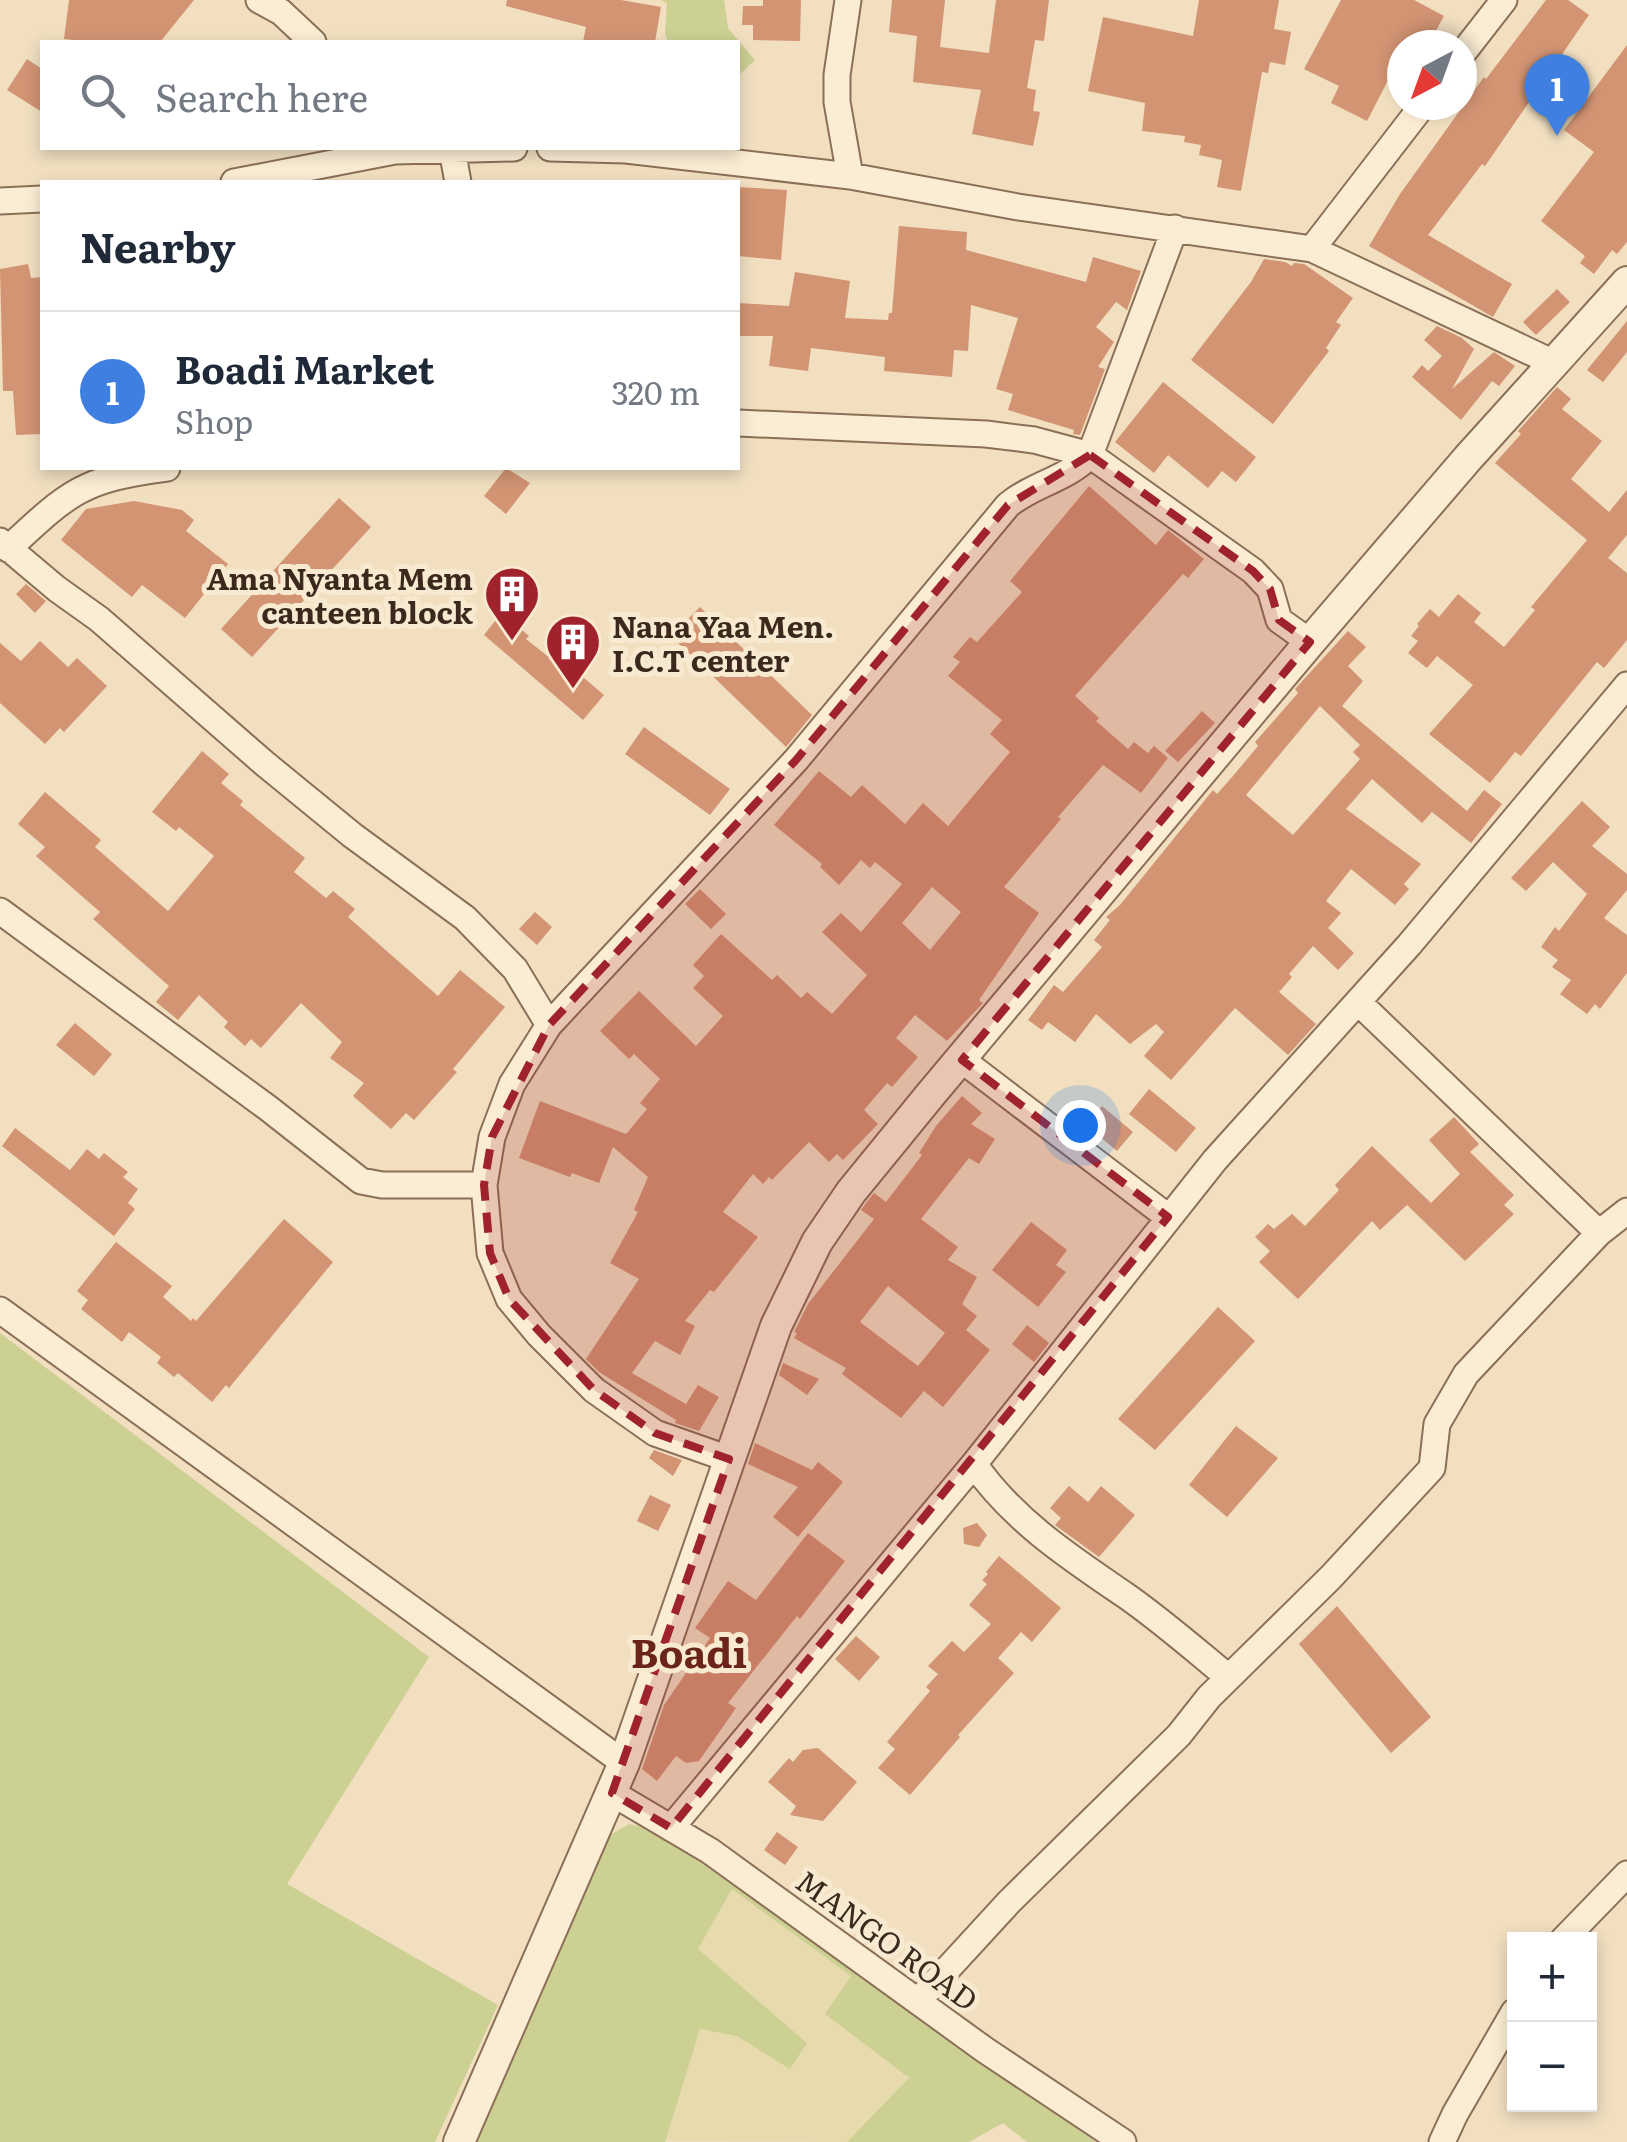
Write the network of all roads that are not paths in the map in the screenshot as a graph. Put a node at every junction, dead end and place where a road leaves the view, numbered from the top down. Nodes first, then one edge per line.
1 (259, 0) edge
2 (848, 0) edge
3 (1504, 0) edge
4 (1477, 35) edge
5 (311, 40) edge
6 (1411, 120) edge
7 (389, 150) edge
8 (452, 150) edge
9 (626, 150) edge
10 (850, 176) junction
11 (244, 180) edge
12 (458, 180) edge
13 (40, 199) edge
14 (0, 201) edge
15 (1175, 228) junction
16 (1312, 249) junction
17 (1627, 282) edge
18 (1556, 364) junction
19 (740, 423) edge
20 (1090, 455) junction
21 (148, 470) edge
22 (4, 545) edge
23 (1310, 642) junction
24 (1627, 685) edge
25 (0, 912) edge
26 (1358, 1002) junction
27 (549, 1025) junction
28 (962, 1060) junction
29 (484, 1185) junction
30 (1627, 1212) edge
31 (1168, 1218) junction
32 (1599, 1233) junction
33 (0, 1310) edge
34 (729, 1459) junction
35 (974, 1464) junction
36 (1228, 1677) junction
37 (624, 1763) junction
38 (612, 1793) junction
39 (671, 1828) junction
40 (1627, 1874) edge
41 (1571, 1932) edge
42 (919, 2000) junction
43 (1508, 2022) edge
44 (459, 2142) edge
45 (1124, 2142) edge
46 (1442, 2142) edge

1 - 5 street
2 - 10 street
3 - 4 street
6 - 16 street
7 - 11 street
8 - 12 street
9 - 10 street
10 - 15 street
13 - 14 street
15 - 16 street
15 - 20 street
16 - 18 street
17 - 18 street
18 - 23 street
19 - 20 street
20 - 23 street
20 - 27 street
21 - 22 street
22 - 27 street
23 - 28 street
24 - 26 street
25 - 29 street
26 - 31 street
26 - 32 street
27 - 29 street
28 - 31 street
28 - 34 street
29 - 34 street
30 - 32 street
31 - 35 street
32 - 36 street
33 - 37 street
34 - 37 street
35 - 36 street
35 - 39 street
36 - 42 street
37 - 38 street
38 - 39 street, MANGO ROAD
38 - 44 street
39 - 42 street, MANGO ROAD
40 - 41 street
42 - 45 street, MANGO ROAD
43 - 46 street

